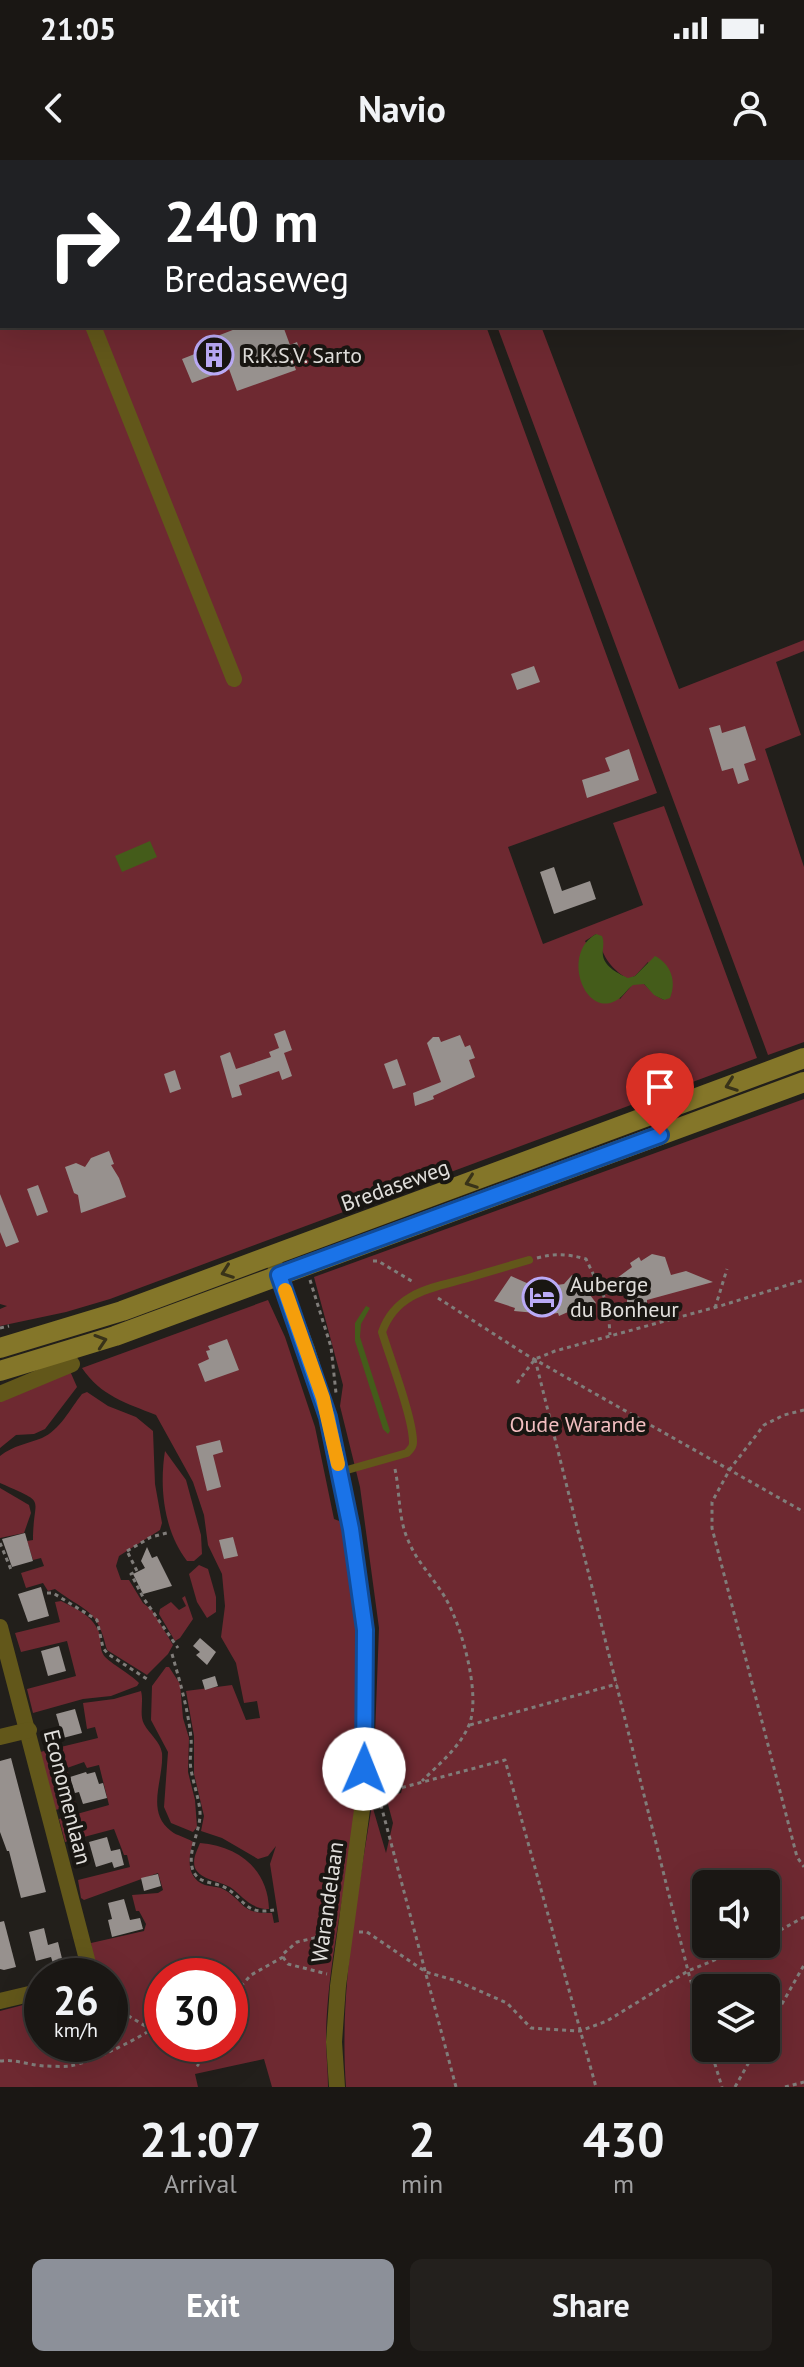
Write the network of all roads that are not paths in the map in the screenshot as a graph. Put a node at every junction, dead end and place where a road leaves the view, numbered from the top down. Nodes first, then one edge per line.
1 (94, 328) edge
2 (234, 679) dead end
3 (804, 1058) edge
4 (804, 1082) edge
5 (682, 1103) junction
6 (687, 1126) junction
7 (529, 1260) road end
8 (276, 1266) junction
9 (0, 1348) edge
10 (72, 1364) dead end
11 (0, 1371) edge
12 (0, 1394) edge
13 (340, 1472) junction
14 (0, 1627) edge
15 (29, 1730) junction
16 (0, 1737) edge
17 (87, 1958) edge
18 (24, 1995) edge
19 (0, 2001) edge
20 (337, 2087) edge

1 - 2 street
3 -> 5 main road, Bredaseweg
4 - 6 main road, Bredaseweg
5 - 6 main road
5 -> 8 main road, Bredaseweg
6 - 8 main road, Bredaseweg
7 - 13 lane
8 -> 9 main road, Bredaseweg
11 -> 8 main road, Bredaseweg
8 - 13 street, Warandelaan
10 - 12 street
13 - 20 street, Warandelaan
14 - 15 street, Economenlaan
15 - 16 street
15 - 17 street, Economenlaan
18 - 19 street

